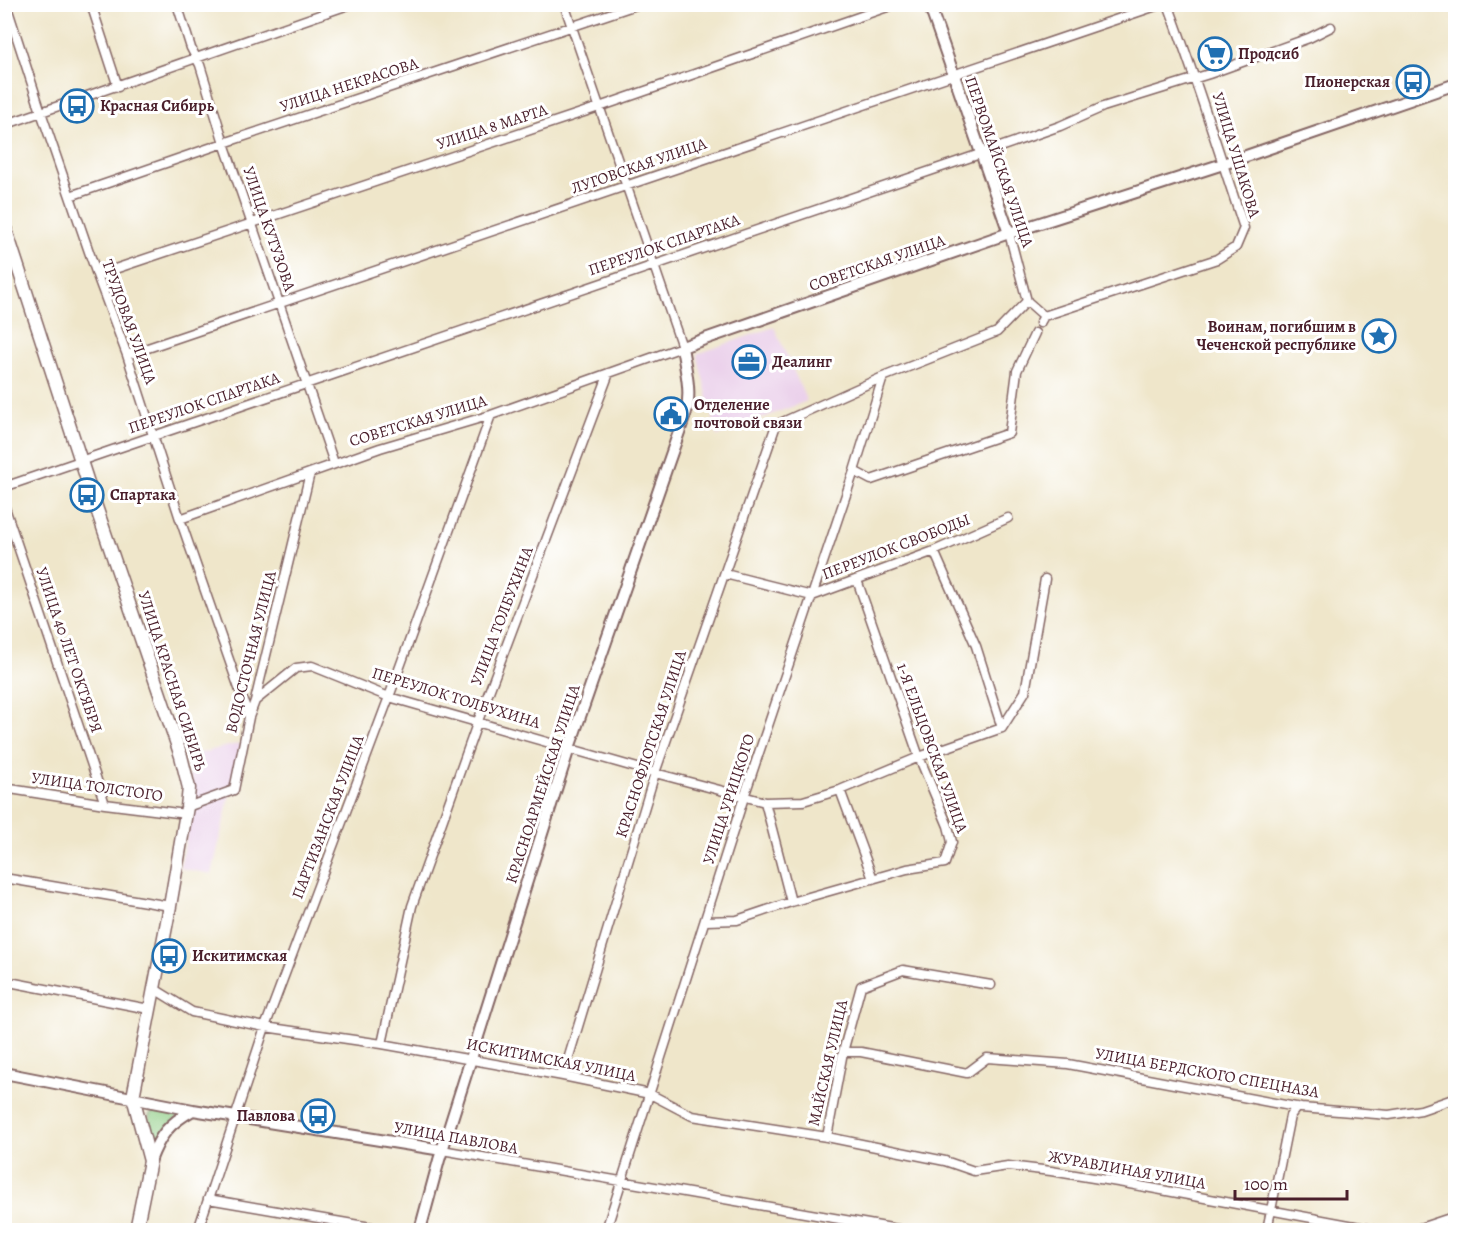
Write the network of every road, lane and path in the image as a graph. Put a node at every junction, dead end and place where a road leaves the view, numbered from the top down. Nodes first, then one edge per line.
1 (6, 4) edge
2 (91, 4) edge
3 (177, 4) edge
4 (351, 4) edge
5 (564, 4) edge
6 (639, 4) edge
7 (896, 4) edge
8 (929, 4) edge
9 (1162, 4) edge
10 (1168, 4) edge
11 (1331, 27) dead end
12 (572, 28) junction
13 (198, 59) junction
14 (953, 75) junction
15 (1196, 78) junction
16 (1455, 84) edge
17 (118, 87) junction
18 (599, 107) junction
19 (41, 112) junction
20 (4, 125) edge
21 (224, 143) junction
22 (980, 154) junction
23 (1223, 164) junction
24 (626, 186) junction
25 (70, 196) junction
26 (251, 223) junction
27 (4, 224) edge
28 (1009, 233) junction
29 (653, 264) junction
30 (96, 275) junction
31 (1028, 301) junction
32 (279, 304) junction
33 (1035, 333) dead end
34 (682, 347) junction
35 (127, 356) junction
36 (609, 373) junction
37 (883, 377) junction
38 (307, 384) junction
39 (491, 415) junction
40 (153, 437) junction
41 (81, 461) junction
42 (334, 464) junction
43 (854, 471) junction
44 (310, 473) junction
45 (4, 487) edge
46 (4, 505) edge
47 (1008, 518) dead end
48 (180, 519) junction
49 (934, 551) junction
50 (725, 574) junction
51 (1045, 579) dead end
52 (856, 580) junction
53 (812, 596) junction
54 (389, 697) junction
55 (255, 701) junction
56 (249, 717) junction
57 (478, 721) junction
58 (1002, 728) junction
59 (569, 748) junction
60 (920, 757) junction
61 (655, 773) junction
62 (5, 786) edge
63 (840, 790) junction
64 (744, 797) junction
65 (765, 801) junction
66 (105, 804) junction
67 (187, 811) junction
68 (4, 878) edge
69 (873, 879) junction
70 (791, 902) junction
71 (171, 906) junction
72 (706, 921) junction
73 (4, 981) edge
74 (991, 985) dead end
75 (153, 988) junction
76 (149, 1009) junction
77 (266, 1027) junction
78 (382, 1044) junction
79 (843, 1052) junction
80 (471, 1060) junction
81 (4, 1073) edge
82 (562, 1076) junction
83 (650, 1094) junction
84 (133, 1097) junction
85 (1455, 1098) edge
86 (1297, 1107) junction
87 (193, 1110) junction
88 (236, 1117) junction
89 (826, 1137) junction
90 (442, 1150) junction
91 (150, 1161) junction
92 (945, 1161) joint
93 (622, 1181) junction
94 (208, 1199) junction
95 (1271, 1211) junction
96 (1455, 1216) edge
97 (136, 1230) edge
98 (198, 1230) edge
99 (388, 1230) edge
100 (420, 1230) edge
101 (606, 1230) edge
102 (903, 1230) edge
103 (1267, 1230) edge
104 (1376, 1230) edge
105 (1414, 1230) edge

1 - 19 street, ТРУДОВАЯ УЛИЦА
2 - 17 street
3 - 13 street, УЛИЦА КУТУЗОВА
4 - 13 street
5 - 12 street
6 - 12 street, УЛИЦА НЕКРАСОВА
7 - 18 street, УЛИЦА 8 МАРТА
8 - 14 street, ПЕРВОМАЙСКАЯ УЛИЦА
9 - 14 street, ЛУГОВСКАЯ УЛИЦА
10 - 15 street, УЛИЦА УШАКОВА
11 - 15 street, ПЕРЕУЛОК СПАРТАКА
12 - 18 street
12 - 21 street, УЛИЦА НЕКРАСОВА
13 - 17 street
13 - 21 street, УЛИЦА КУТУЗОВА
14 - 22 street, ПЕРВОМАЙСКАЯ УЛИЦА
14 - 24 street, ЛУГОВСКАЯ УЛИЦА
15 - 22 street, ПЕРЕУЛОК СПАРТАКА
15 - 23 street, УЛИЦА УШАКОВА
16 - 23 street, СОВЕТСКАЯ УЛИЦА
17 - 19 street
18 - 24 street
18 - 26 street, УЛИЦА 8 МАРТА
19 - 20 street
19 - 25 street, ТРУДОВАЯ УЛИЦА
21 - 25 street, УЛИЦА НЕКРАСОВА
21 - 26 street, УЛИЦА КУТУЗОВА
22 - 28 street, ПЕРВОМАЙСКАЯ УЛИЦА
22 - 29 street, ПЕРЕУЛОК СПАРТАКА
23 - 28 street, СОВЕТСКАЯ УЛИЦА
23 - 31 street, УЛИЦА УШАКОВА
24 - 29 street
24 - 32 street, ЛУГОВСКАЯ УЛИЦА
25 - 30 street, ТРУДОВАЯ УЛИЦА
26 - 30 street, УЛИЦА 8 МАРТА
26 - 32 street, УЛИЦА КУТУЗОВА
27 - 41 main road, УЛИЦА КРАСНАЯ СИБИРЬ
28 - 31 street, ПЕРВОМАЙСКАЯ УЛИЦА
28 - 34 street, СОВЕТСКАЯ УЛИЦА
29 - 34 street
29 - 38 street, ПЕРЕУЛОК СПАРТАКА
30 - 35 street, ТРУДОВАЯ УЛИЦА
31 - 37 street
32 - 35 street, ЛУГОВСКАЯ УЛИЦА
32 - 38 street, УЛИЦА КУТУЗОВА
33 - 43 street
34 - 36 street, СОВЕТСКАЯ УЛИЦА
34 - 59 street, КРАСНОАРМЕЙСКАЯ УЛИЦА
35 - 40 street, ТРУДОВАЯ УЛИЦА
36 - 39 street, СОВЕТСКАЯ УЛИЦА
36 - 57 street, УЛИЦА ТОЛБУХИНА
37 - 43 street, УЛИЦА УРИЦКОГО
37 - 50 street, КРАСНОФЛОТСКАЯ УЛИЦА
38 - 40 street, ПЕРЕУЛОК СПАРТАКА
38 - 42 street, УЛИЦА КУТУЗОВА
39 - 42 street, СОВЕТСКАЯ УЛИЦА
39 - 54 street, ПАРТИЗАНСКАЯ УЛИЦА
40 - 41 street, ПЕРЕУЛОК СПАРТАКА
40 - 48 street, ТРУДОВАЯ УЛИЦА
41 - 45 street, ПЕРЕУЛОК СПАРТАКА
41 - 67 main road, УЛИЦА КРАСНАЯ СИБИРЬ
42 - 44 street, СОВЕТСКАЯ УЛИЦА
43 - 53 street, УЛИЦА УРИЦКОГО
44 - 48 street, СОВЕТСКАЯ УЛИЦА
44 - 55 street, ВОДОСТОЧНАЯ УЛИЦА
46 - 66 street, УЛИЦА 40 ЛЕТ ОКТЯБРЯ
47 - 49 street, ПЕРЕУЛОК СВОБОДЫ
48 - 56 street, ТРУДОВАЯ УЛИЦА
49 - 52 street, ПЕРЕУЛОК СВОБОДЫ
49 - 58 street
50 - 53 street, ПЕРЕУЛОК СВОБОДЫ
50 - 61 street, КРАСНОФЛОТСКАЯ УЛИЦА
51 - 58 street
52 - 53 street, ПЕРЕУЛОК СВОБОДЫ
52 - 60 street, 1-Я ЕЛЬЦОВСКАЯ УЛИЦА
53 - 64 street, УЛИЦА УРИЦКОГО
54 - 55 street, ПЕРЕУЛОК ТОЛБУХИНА
54 - 57 street, ПЕРЕУЛОК ТОЛБУХИНА
54 - 77 street, ПАРТИЗАНСКАЯ УЛИЦА
55 - 56 street, ВОДОСТОЧНАЯ УЛИЦА
56 - 67 street, ВОДОСТОЧНАЯ УЛИЦА
57 - 59 street, ПЕРЕУЛОК ТОЛБУХИНА
57 - 78 street, УЛИЦА ТОЛБУХИНА
58 - 60 street, ПЕРЕУЛОК ТОЛБУХИНА
59 - 61 street, ПЕРЕУЛОК ТОЛБУХИНА
59 - 80 street, КРАСНОАРМЕЙСКАЯ УЛИЦА
60 - 63 street, ПЕРЕУЛОК ТОЛБУХИНА
60 - 69 street, 1-Я ЕЛЬЦОВСКАЯ УЛИЦА
61 - 64 street, ПЕРЕУЛОК ТОЛБУХИНА
61 - 82 street, КРАСНОФЛОТСКАЯ УЛИЦА
62 - 66 street, УЛИЦА ТОЛСТОГО
63 - 65 street, ПЕРЕУЛОК ТОЛБУХИНА
63 - 69 street
64 - 65 street, ПЕРЕУЛОК ТОЛБУХИНА
64 - 72 street, УЛИЦА УРИЦКОГО
65 - 70 street
66 - 67 street, УЛИЦА ТОЛСТОГО
67 - 71 main road, УЛИЦА КРАСНАЯ СИБИРЬ
68 - 71 street
69 - 70 street, 1-Я ЕЛЬЦОВСКАЯ УЛИЦА
70 - 72 street, 1-Я ЕЛЬЦОВСКАЯ УЛИЦА
71 - 75 main road, УЛИЦА КРАСНАЯ СИБИРЬ
72 - 83 street, УЛИЦА УРИЦКОГО
73 - 76 street
74 - 79 street, МАЙСКАЯ УЛИЦА
75 - 76 main road, УЛИЦА КРАСНАЯ СИБИРЬ
75 - 77 street, ИСКИТИМСКАЯ УЛИЦА
76 - 84 main road, УЛИЦА КРАСНАЯ СИБИРЬ
77 - 78 street, ИСКИТИМСКАЯ УЛИЦА
77 - 88 street, ПАРТИЗАНСКАЯ УЛИЦА
78 - 80 street, ИСКИТИМСКАЯ УЛИЦА
79 - 86 street, УЛИЦА БЕРДСКОГО СПЕЦНАЗА
79 - 89 street, МАЙСКАЯ УЛИЦА
80 - 82 street, ИСКИТИМСКАЯ УЛИЦА
80 - 90 street, КРАСНОАРМЕЙСКАЯ УЛИЦА
81 - 84 street, УЛИЦА ПАВЛОВА
82 - 83 street, ИСКИТИМСКАЯ УЛИЦА
83 - 89 street, ИСКИТИМСКАЯ УЛИЦА
83 - 93 street, УЛИЦА УРИЦКОГО
84 - 87 street, УЛИЦА ПАВЛОВА
84 - 91 main road, УЛИЦА КРАСНАЯ СИБИРЬ
85 - 86 street, УЛИЦА БЕРДСКОГО СПЕЦНАЗА
86 - 95 street
87 - 88 street, УЛИЦА ПАВЛОВА
87 - 91 street
88 - 90 street, УЛИЦА ПАВЛОВА
88 - 94 street, ПАРТИЗАНСКАЯ УЛИЦА
89 - 92 street, ИСКИТИМСКАЯ УЛИЦА
90 - 93 street, УЛИЦА ПАВЛОВА
90 - 100 street, КРАСНОАРМЕЙСКАЯ УЛИЦА
91 - 97 main road, УЛИЦА КРАСНАЯ СИБИРЬ
92 - 95 street, ЖУРАВЛИНАЯ УЛИЦА
93 - 101 street, УЛИЦА УРИЦКОГО
93 - 102 street, УЛИЦА ПАВЛОВА
94 - 98 street, ПАРТИЗАНСКАЯ УЛИЦА
94 - 99 street
95 - 103 street
95 - 104 street, ЖУРАВЛИНАЯ УЛИЦА
96 - 105 street

